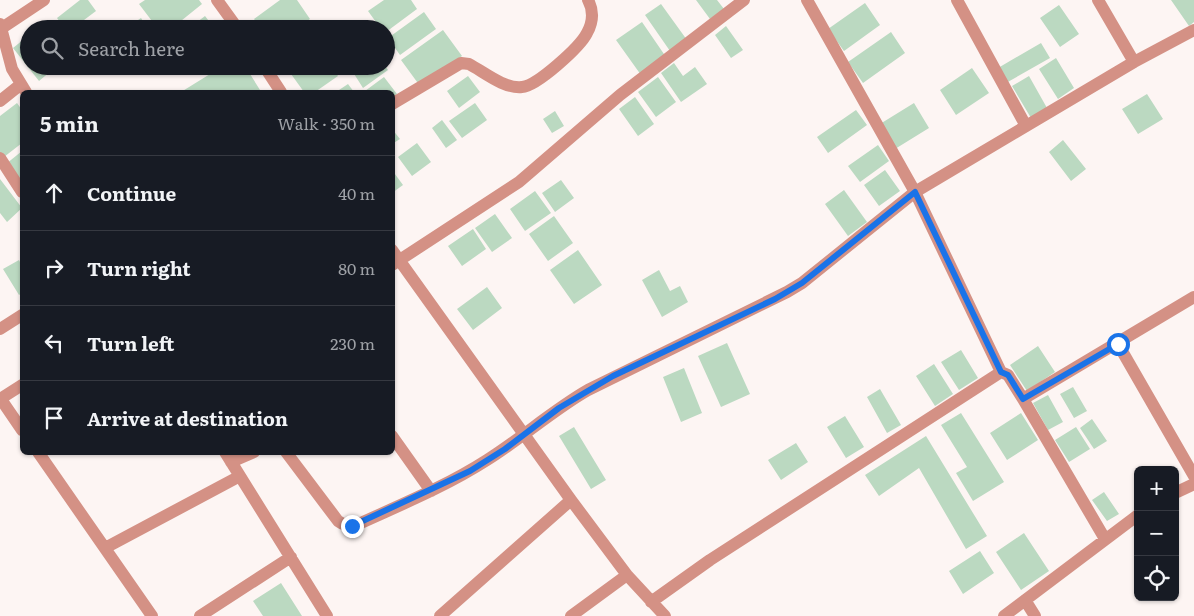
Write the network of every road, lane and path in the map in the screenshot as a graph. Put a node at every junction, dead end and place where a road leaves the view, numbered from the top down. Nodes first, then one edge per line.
1 (44, 0) edge
2 (217, 0) edge
3 (588, 0) edge
4 (744, 0) edge
5 (807, 0) edge
6 (957, 0) edge
7 (1098, 0) edge
8 (231, 20) edge
9 (1, 26) edge
10 (1194, 30) edge
11 (1134, 62) junction
12 (270, 75) edge
13 (23, 89) edge
14 (280, 90) edge
15 (20, 91) edge
16 (0, 101) edge
17 (395, 102) edge
18 (1026, 126) junction
19 (0, 158) edge
20 (20, 189) edge
21 (915, 192) junction
22 (395, 259) edge
23 (1194, 297) edge
24 (20, 315) edge
25 (0, 329) edge
26 (1118, 344) junction
27 (1001, 372) junction
28 (20, 386) edge
29 (0, 398) edge
30 (1023, 399) junction
31 (20, 427) edge
32 (524, 435) junction
33 (395, 440) edge
34 (40, 455) edge
35 (288, 455) edge
36 (228, 457) edge
37 (240, 476) junction
38 (1194, 476) edge
39 (1194, 484) edge
40 (431, 491) junction
41 (1179, 491) edge
42 (571, 500) junction
43 (1134, 518) edge
44 (1105, 539) junction
45 (104, 548) junction
46 (290, 558) junction
47 (627, 575) junction
48 (1025, 600) junction
49 (651, 602) junction
50 (152, 616) edge
51 (200, 616) edge
52 (327, 616) edge
53 (440, 616) edge
54 (571, 616) edge
55 (665, 616) edge
56 (1004, 616) edge
57 (1035, 616) edge

1 - 9 street
2 - 8 street
3 - 17 street
4 - 22 street
5 - 21 street
6 - 18 street
7 - 11 street
9 - 13 street
10 - 11 street
11 - 18 street
12 - 14 street
15 - 16 street
18 - 21 street
19 - 20 street
21 - 27 street
21 - 32 street
22 - 32 street
23 - 26 street
24 - 25 street
26 - 30 street
26 - 38 street
27 - 30 street
27 - 49 street
28 - 29 street
29 - 31 street
30 - 44 street
32 - 40 street
32 - 42 street
33 - 40 street
34 - 45 street
35 - 40 street
36 - 37 street
37 - 45 street
37 - 46 street
39 - 41 street
42 - 47 street
42 - 53 street
43 - 44 street
44 - 48 street
45 - 50 street
46 - 51 street
46 - 52 street
47 - 49 street
47 - 54 street
48 - 56 street
48 - 57 street
49 - 55 street

